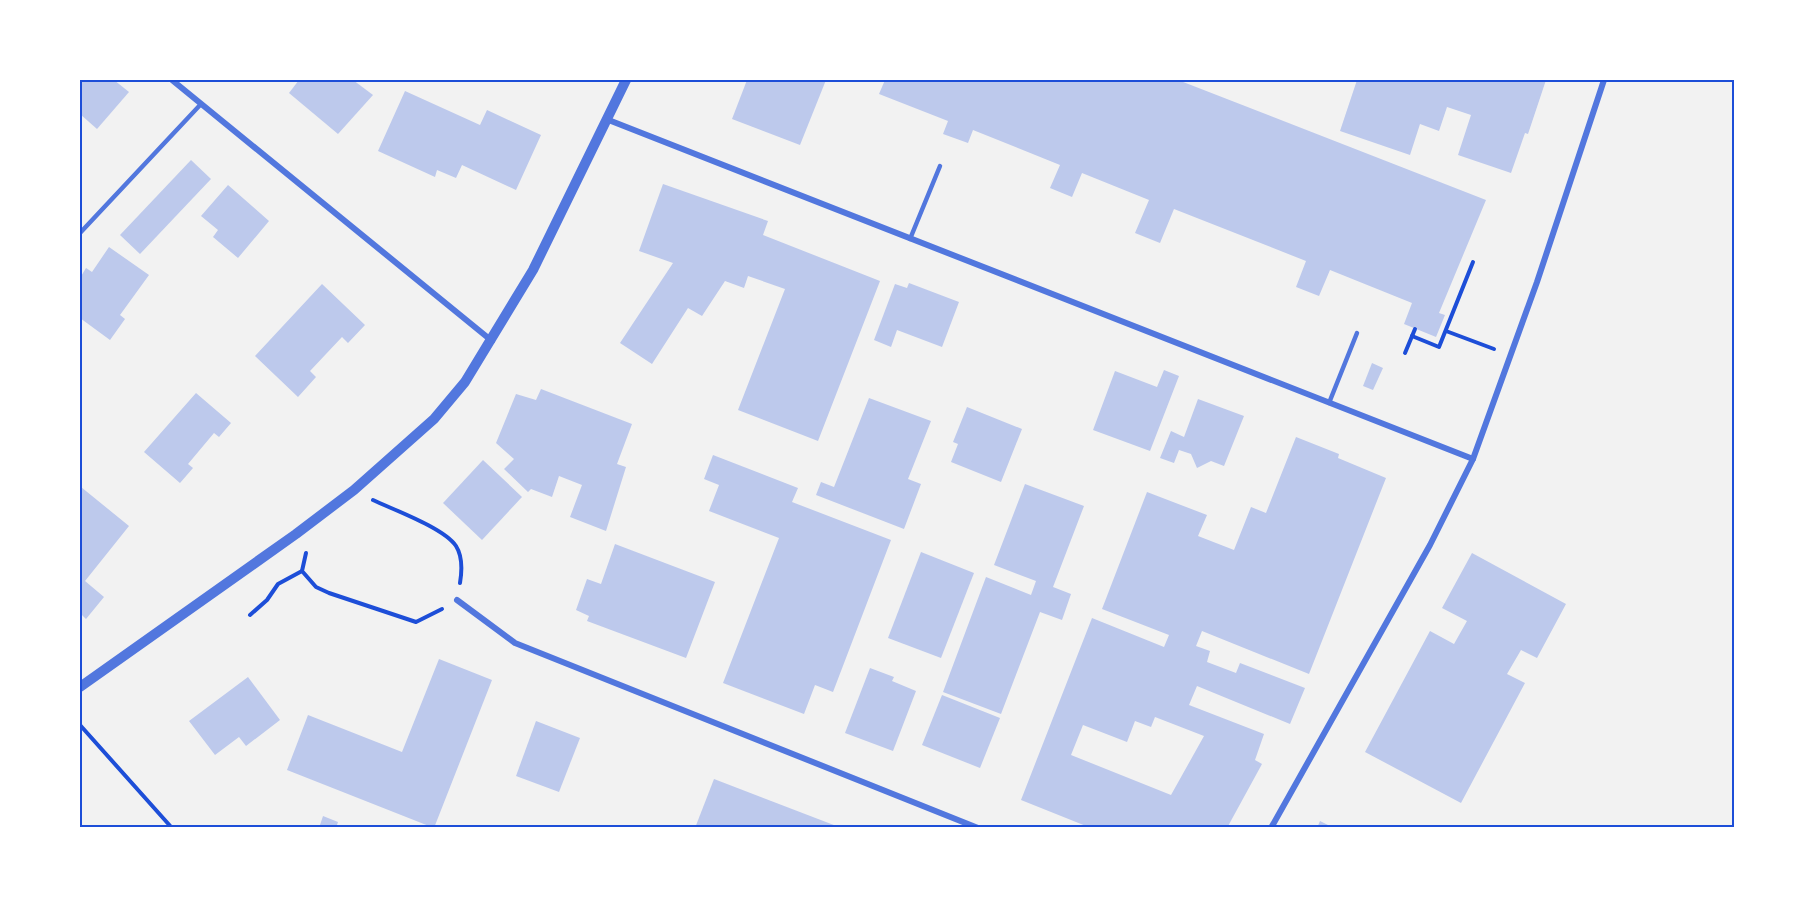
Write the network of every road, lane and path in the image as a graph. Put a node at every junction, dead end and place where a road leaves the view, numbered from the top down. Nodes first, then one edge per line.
1 (172, 80) edge
2 (626, 80) edge
3 (1604, 80) edge
4 (201, 104) junction
5 (606, 119) junction
6 (940, 165) dead end
7 (80, 233) edge
8 (910, 239) junction
9 (1473, 262) dead end
10 (1415, 329) dead end
11 (1446, 331) junction
12 (1357, 333) dead end
13 (1412, 336) junction
14 (492, 341) junction
15 (1405, 353) dead end
16 (1512, 356) junction
17 (1329, 403) junction
18 (1473, 459) junction
19 (354, 490) junction
20 (296, 534) junction
21 (302, 571) junction
22 (457, 600) junction
23 (250, 615) dead end
24 (80, 687) edge
25 (80, 726) edge
26 (172, 828) edge
27 (978, 828) edge
28 (1271, 828) edge

1 - 4 street
2 - 5 street
3 - 16 street
4 - 7 lane
4 - 14 street
5 - 8 street
5 - 14 street
6 - 8 lane
8 - 17 street
9 - 11 path
10 - 13 path
11 - 13 path
11 - 16 path
12 - 17 lane
13 - 15 path
14 - 19 street
16 - 18 street
17 - 18 street
18 - 28 street
19 - 20 street
19 - 22 path
20 - 21 path
20 - 24 street
21 - 22 path
21 - 23 path
22 - 27 street
25 - 26 path

